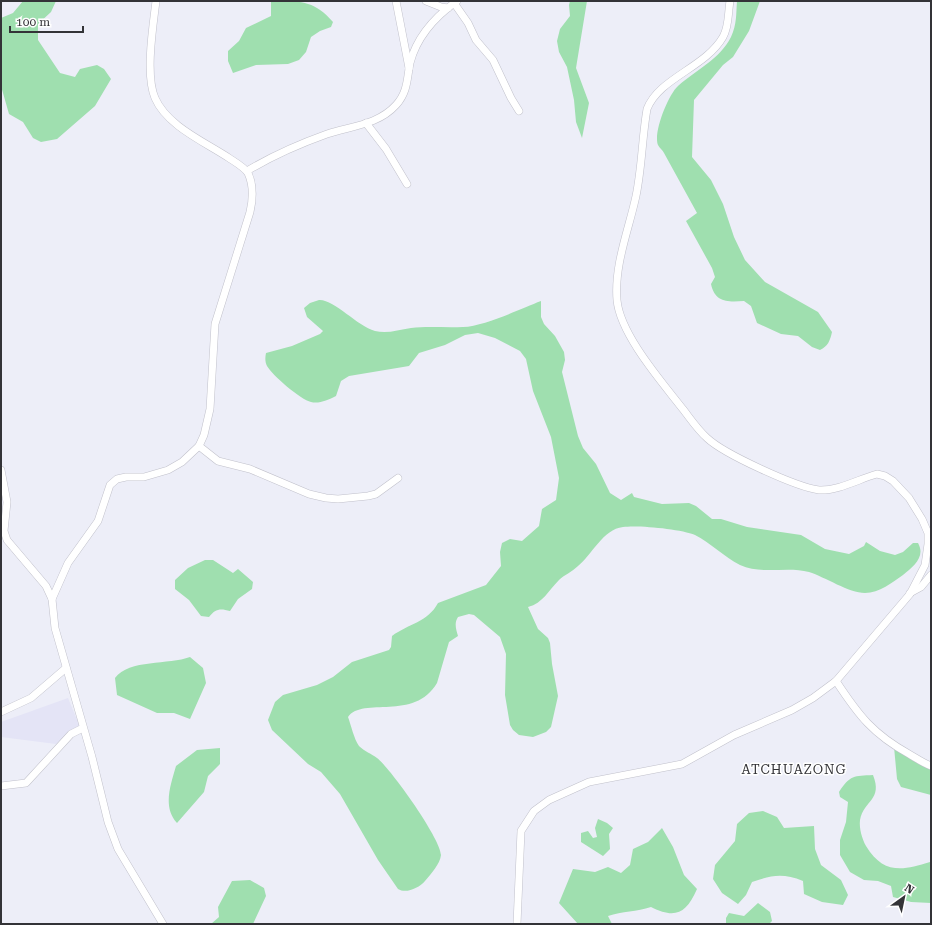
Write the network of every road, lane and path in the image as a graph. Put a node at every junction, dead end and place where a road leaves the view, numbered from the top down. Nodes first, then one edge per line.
1 (156, 1) edge
2 (396, 1) edge
3 (426, 1) edge
4 (730, 1) edge
5 (451, 4) edge
6 (409, 70) junction
7 (519, 111) dead end
8 (366, 123) junction
9 (247, 171) junction
10 (407, 184) dead end
11 (199, 446) junction
12 (1, 470) edge
13 (398, 478) dead end
14 (931, 575) edge
15 (910, 594) junction
16 (52, 599) junction
17 (66, 668) junction
18 (836, 681) junction
19 (1, 712) edge
20 (83, 728) junction
21 (931, 766) edge
22 (1, 786) edge
23 (163, 924) edge
24 (518, 924) edge

1 - 9 street
2 - 6 street
3 - 5 street
4 - 15 street
5 - 6 street
5 - 7 street
6 - 8 street
8 - 9 street
8 - 10 street
9 - 11 street
11 - 13 street
11 - 16 street
12 - 16 street
14 - 15 street
15 - 18 street
16 - 17 street
17 - 19 street
17 - 20 street
18 - 21 street
18 - 24 street
20 - 22 street
20 - 23 street

